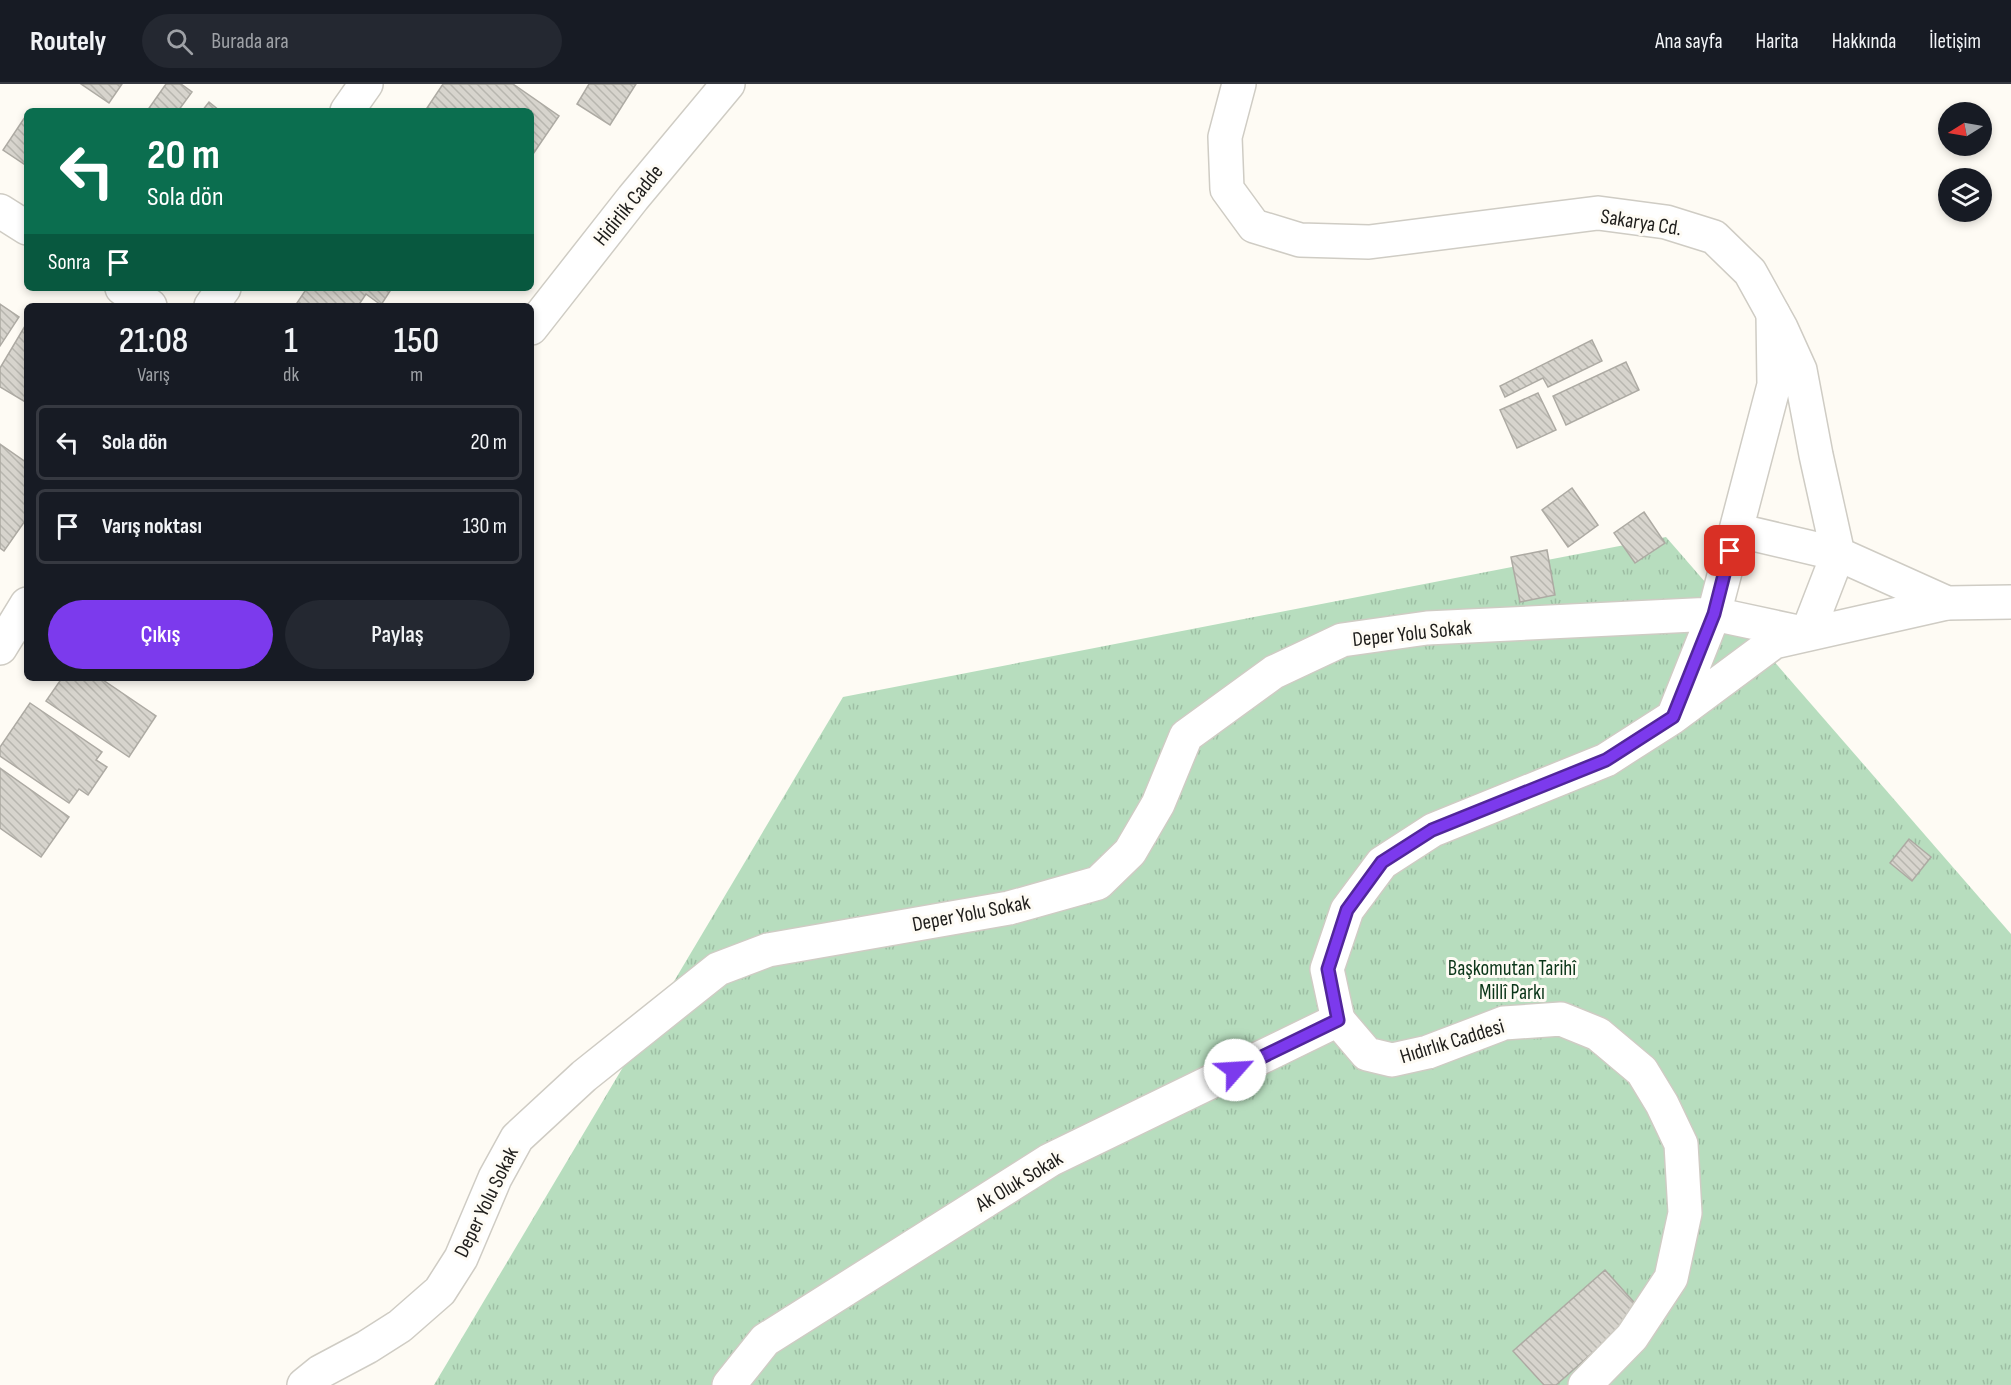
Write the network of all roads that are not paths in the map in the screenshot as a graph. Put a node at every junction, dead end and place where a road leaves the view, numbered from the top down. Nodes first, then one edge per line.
1 (366, 84) edge
2 (728, 84) edge
3 (1239, 84) edge
4 (350, 108) edge
5 (0, 211) edge
6 (24, 226) edge
7 (127, 291) edge
8 (145, 303) edge
9 (1773, 314) junction
10 (534, 324) edge
11 (1736, 530) junction
12 (1838, 554) junction
13 (2011, 602) edge
14 (1947, 603) junction
15 (24, 609) edge
16 (1714, 614) junction
17 (1807, 634) junction
18 (0, 648) edge
19 (1673, 717) junction
20 (1338, 1020) junction
21 (304, 1385) edge
22 (729, 1385) edge
23 (1584, 1385) edge

1 - 4 street
2 - 10 street, Hidirlik Cadde
3 - 9 street, Sakarya Cd.
5 - 6 street
7 - 8 street
9 - 11 street
9 - 12 street, Sakarya Cd.
11 - 12 street
11 - 16 street
12 - 14 street
12 - 17 street
13 - 14 street
14 - 17 street
15 - 18 street
16 - 17 street, Deper Yolu Sokak
16 - 19 street
16 - 21 street, Deper Yolu Sokak
17 - 19 street
19 - 20 street
20 - 22 street, Ak Oluk Sokak
20 - 23 street, Hıdırlık Caddesi

